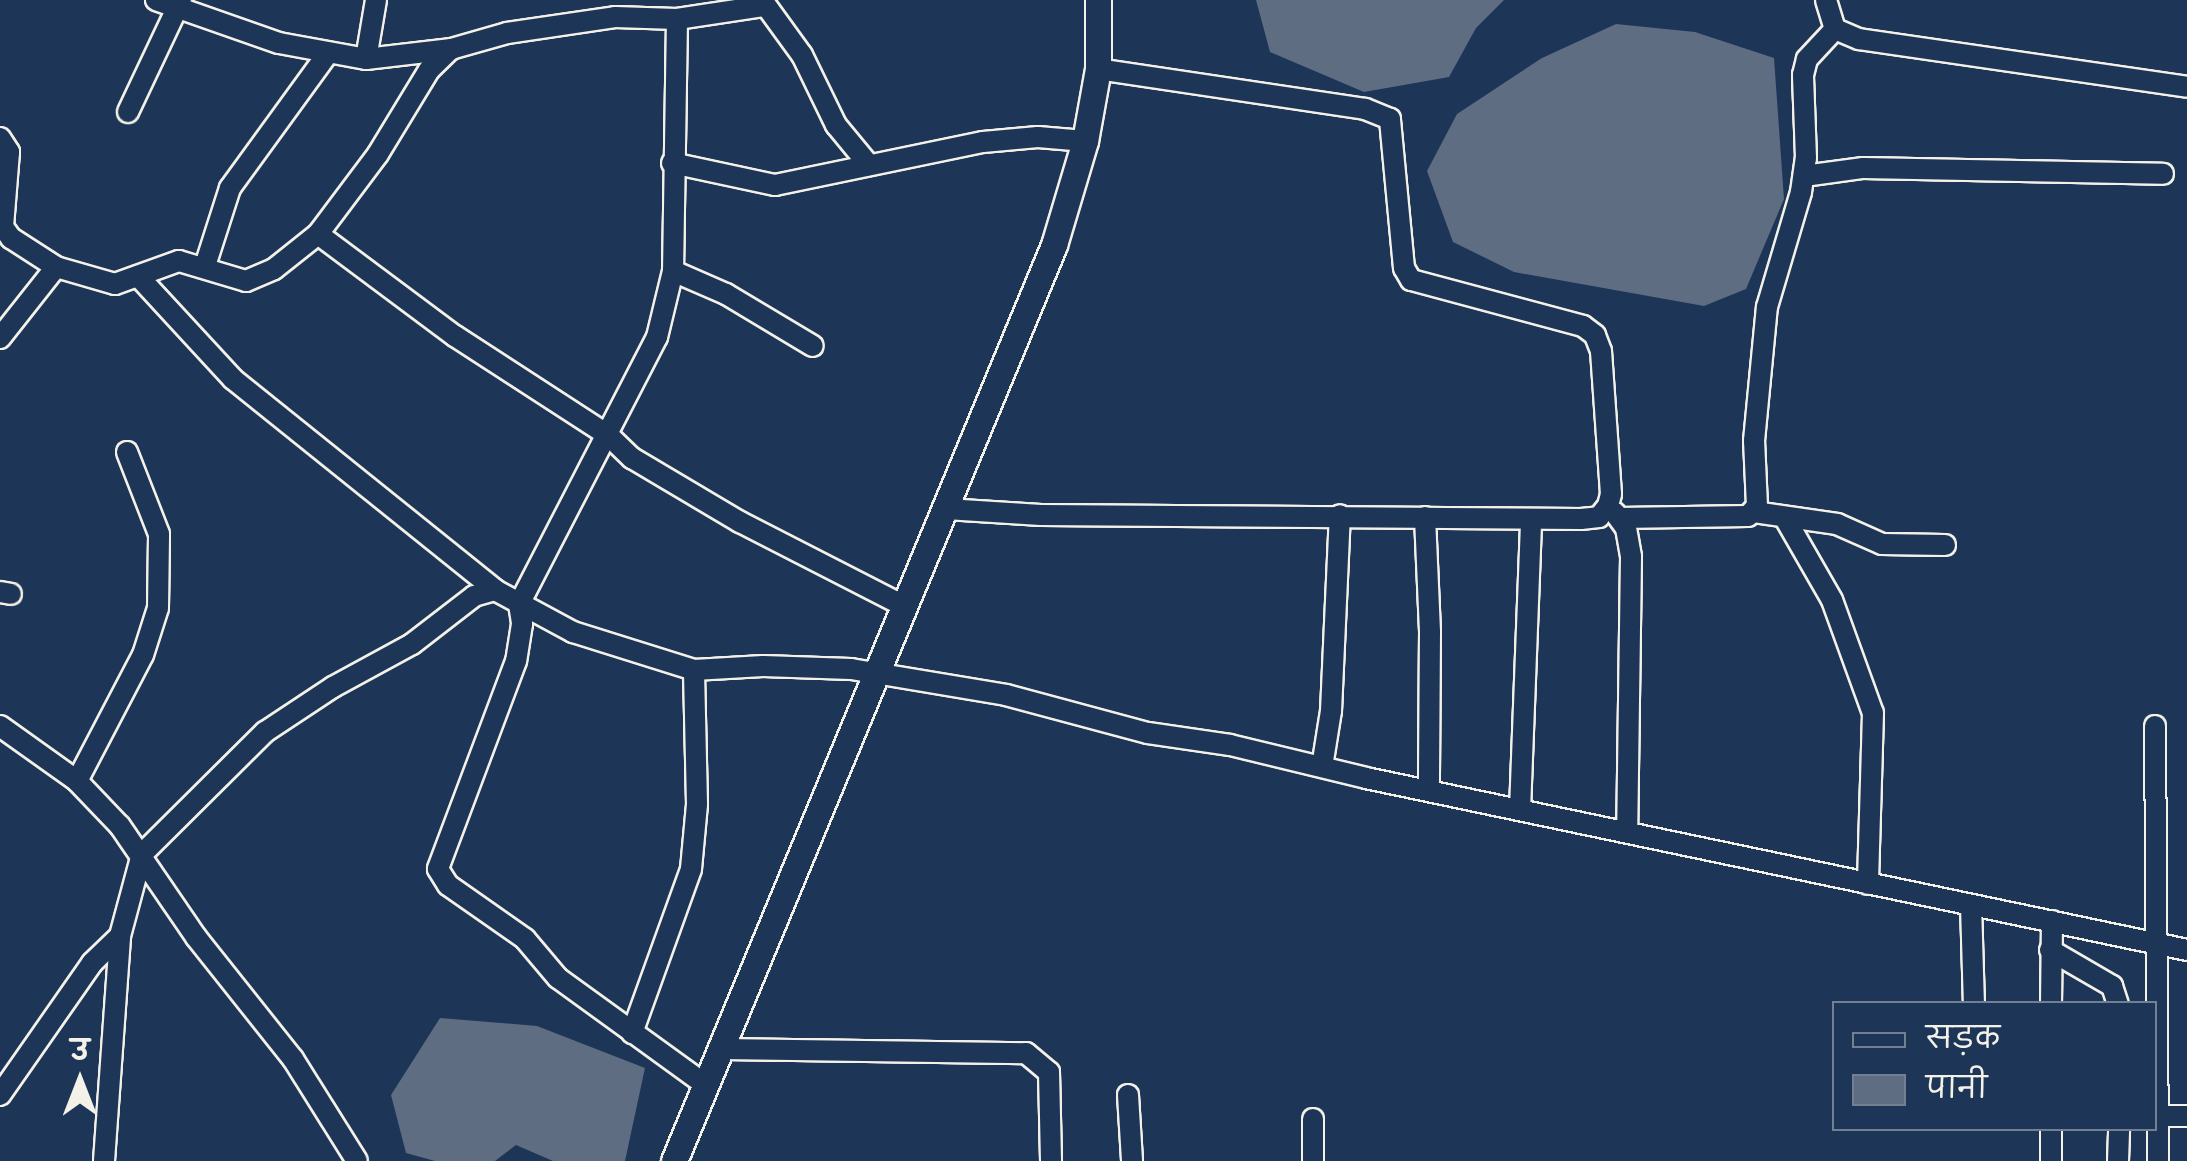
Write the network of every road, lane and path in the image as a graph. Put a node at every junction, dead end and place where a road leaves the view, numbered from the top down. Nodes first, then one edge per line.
1 (156, 0) edge
2 (376, 0) edge
3 (1098, 0) edge
4 (1826, 0) edge
5 (763, 3) edge
6 (179, 4) edge
7 (678, 19) junction
8 (1835, 29) junction
9 (452, 48) junction
10 (328, 53) junction
11 (366, 59) junction
12 (1098, 69) junction
13 (2187, 87) edge
14 (128, 112) dead end
15 (0, 138) edge
16 (1085, 140) junction
17 (672, 163) junction
18 (869, 165) junction
19 (2163, 174) dead end
20 (1804, 176) junction
21 (318, 234) junction
22 (205, 266) junction
23 (56, 267) junction
24 (673, 271) junction
25 (138, 276) junction
26 (0, 338) edge
27 (813, 346) dead end
28 (610, 436) junction
29 (127, 452) dead end
30 (946, 509) junction
31 (1614, 512) junction
32 (1754, 512) junction
33 (1340, 515) junction
34 (1425, 517) junction
35 (1531, 519) junction
36 (1786, 520) junction
37 (1945, 545) dead end
38 (495, 590) junction
39 (519, 604) junction
40 (906, 607) junction
41 (694, 670) junction
42 (879, 672) junction
43 (0, 726) edge
44 (2155, 726) dead end
45 (1322, 767) junction
46 (77, 780) junction
47 (1429, 789) junction
48 (1520, 810) junction
49 (1627, 832) junction
50 (142, 854) junction
51 (1868, 884) junction
52 (1971, 905) junction
53 (2052, 921) junction
54 (120, 936) junction
55 (2157, 946) junction
56 (2050, 950) junction
57 (2187, 950) edge
58 (1974, 1001) edge
59 (2050, 1001) edge
60 (2117, 1001) edge
61 (632, 1032) junction
62 (722, 1049) junction
63 (706, 1085) junction
64 (0, 1095) edge
65 (1128, 1095) dead end
66 (2157, 1116) junction
67 (2187, 1116) edge
68 (1313, 1119) dead end
69 (2051, 1131) edge
70 (2119, 1131) edge
71 (104, 1161) edge
72 (357, 1161) edge
73 (674, 1161) edge
74 (1052, 1161) edge
75 (1132, 1161) edge
76 (1313, 1161) edge
77 (2051, 1161) edge
78 (2118, 1161) edge
79 (2158, 1161) edge

1 - 6 street
2 - 11 street
3 - 12 main road
4 - 8 street
5 - 7 street
5 - 18 street
6 - 10 street
6 - 14 street
7 - 9 street
7 - 17 street
8 - 13 street
8 - 20 street
9 - 11 street
9 - 21 street
10 - 11 street
10 - 22 street
12 - 16 main road
12 - 31 street
15 - 23 street
16 - 18 street
16 - 30 main road
17 - 18 street
17 - 24 street
19 - 20 street
20 - 32 street
21 - 22 street
21 - 28 street
22 - 25 street
23 - 25 street
23 - 26 street
24 - 27 street
24 - 28 street
25 - 38 street
28 - 39 street
28 - 40 street
29 - 46 street
30 - 33 street
30 - 40 main road
31 - 32 street
31 - 35 street
31 - 49 street
32 - 36 street
33 - 34 street
33 - 45 street
34 - 35 street
34 - 47 street
35 - 48 street
36 - 37 street
36 - 51 street
38 - 39 street
38 - 50 street
39 - 41 street
39 - 61 street
40 - 42 main road
41 - 42 street
41 - 61 street
42 - 45 street
42 - 62 main road
43 - 46 street
44 - 55 street
45 - 47 street
46 - 50 street
47 - 48 street
48 - 49 street
49 - 51 street
50 - 54 street
50 - 72 street
51 - 52 street
52 - 53 street
52 - 58 street
53 - 55 street
53 - 56 street
54 - 64 street
54 - 71 street
55 - 57 street
55 - 66 street
56 - 59 street
56 - 60 street
61 - 63 street
62 - 63 main road
62 - 74 street
63 - 73 main road
65 - 75 street
66 - 67 street
66 - 79 street
68 - 76 street
69 - 77 street
70 - 78 street

